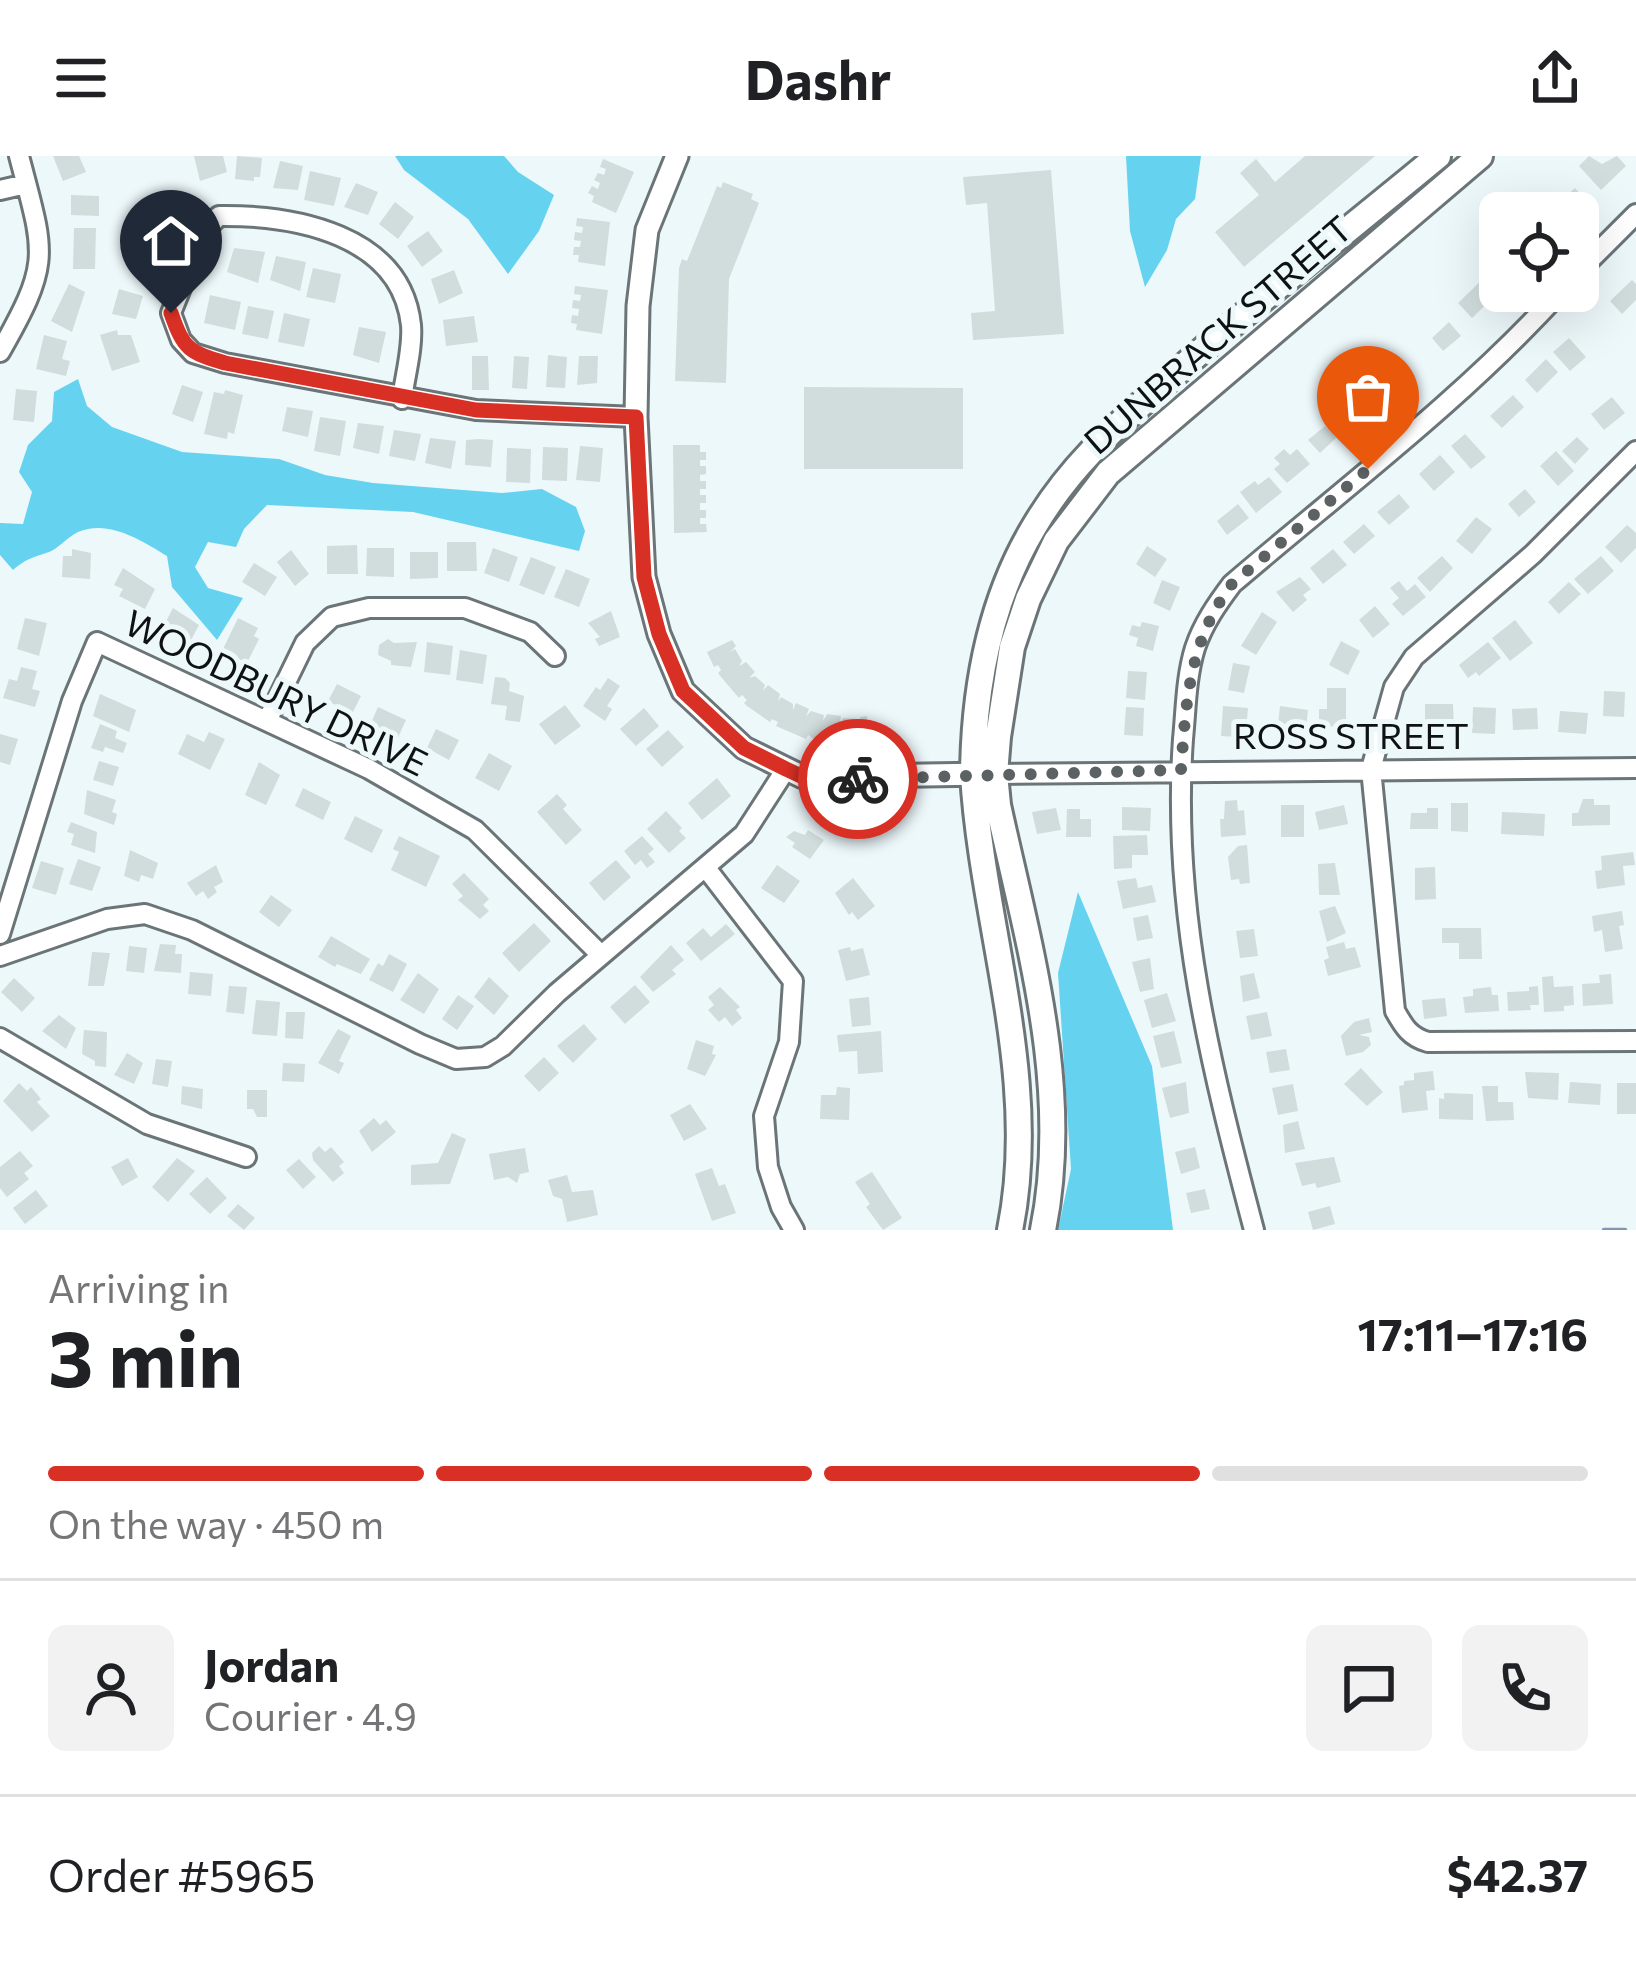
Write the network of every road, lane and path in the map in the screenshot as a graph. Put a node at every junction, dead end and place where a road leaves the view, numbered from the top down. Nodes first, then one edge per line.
1 (19, 156) edge
2 (677, 156) edge
3 (1438, 156) edge
4 (1480, 156) edge
5 (26, 184) junction
6 (0, 190) edge
7 (1636, 214) edge
8 (1599, 251) edge
9 (1542, 312) edge
10 (0, 352) edge
11 (402, 399) junction
12 (636, 417) junction
13 (1636, 451) edge
14 (555, 656) dead end
15 (267, 721) junction
16 (1636, 768) edge
17 (786, 769) junction
18 (1371, 769) junction
19 (1181, 770) junction
20 (984, 774) junction
21 (706, 868) junction
22 (0, 934) edge
23 (601, 955) junction
24 (0, 956) edge
25 (0, 1038) edge
26 (1636, 1041) edge
27 (247, 1157) dead end
28 (794, 1230) edge
29 (1010, 1230) edge
30 (1042, 1230) edge
31 (1254, 1230) edge

1 - 5 street
2 - 12 street
3 - 20 main road, DUNBRACK STREET
4 - 20 main road, DUNBRACK STREET
5 - 6 street
5 - 10 street
7 - 8 street
9 - 19 street
11 - 11 street
11 - 12 street
12 - 17 street
13 - 18 street
14 - 15 street
15 - 22 street, WOODBURY DRIVE
15 - 23 street, WOODBURY DRIVE
16 - 18 street, ROSS STREET
17 - 20 street
17 - 21 street
18 - 19 street, ROSS STREET
18 - 26 street
19 - 20 street, ROSS STREET
19 - 31 street
20 - 29 main road, DUNBRACK STREET
20 - 30 main road, DUNBRACK STREET
21 - 23 street
21 - 28 street
23 - 24 street
25 - 27 street

